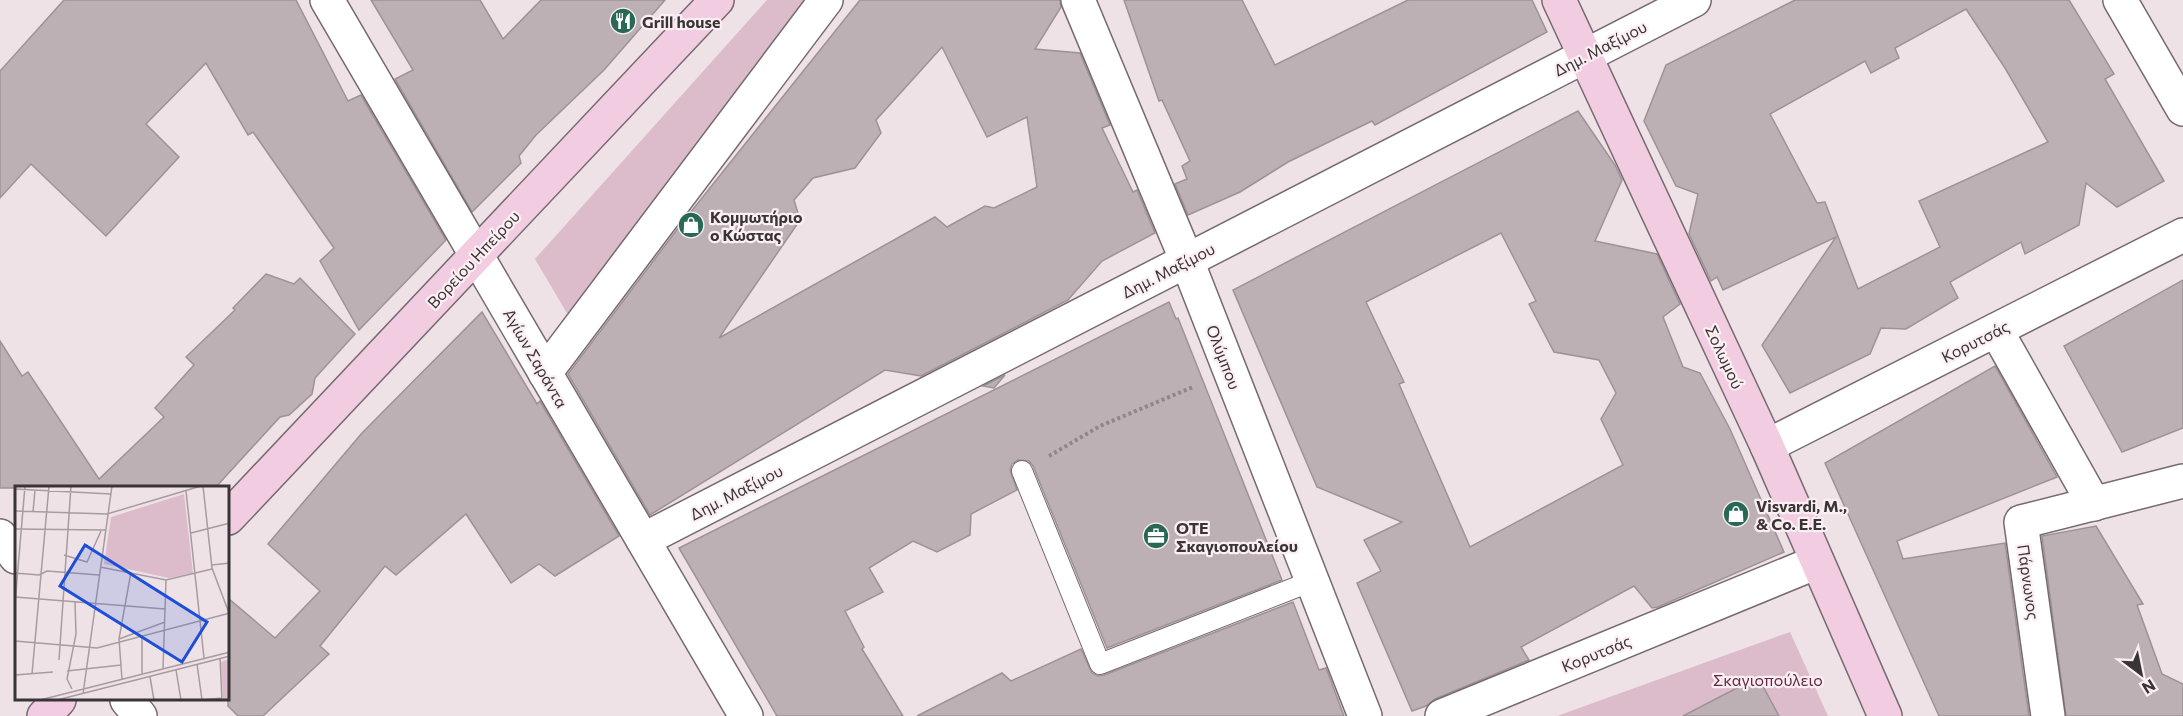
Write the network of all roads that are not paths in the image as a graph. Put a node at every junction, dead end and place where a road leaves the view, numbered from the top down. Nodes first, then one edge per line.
1 (327, 0) edge
2 (826, 0) edge
3 (1078, 0) edge
4 (1559, 0) edge
5 (1694, 0) edge
6 (2120, 0) edge
7 (712, 2) edge
8 (1584, 56) junction
9 (2183, 109) edge
10 (2183, 235) edge
11 (477, 256) junction
12 (1187, 261) junction
13 (1996, 330) junction
14 (545, 373) junction
15 (1767, 446) junction
16 (1022, 471) road end
17 (2183, 481) edge
18 (2094, 504) junction
19 (230, 516) edge
20 (0, 536) edge
21 (643, 540) junction
22 (15, 556) edge
23 (1817, 562) junction
24 (1312, 581) junction
25 (57, 701) edge
26 (129, 701) edge
27 (44, 716) edge
28 (140, 716) edge
29 (746, 716) edge
30 (1365, 716) edge
31 (1442, 716) edge
32 (1885, 716) edge
33 (2048, 716) edge

1 - 11 street, Αγίων Σαράντα
2 - 14 street
3 - 12 street, Ολύμπου
4 - 8 main road, Σολωμού
5 - 8 street, Δημ. Μαξίμου
6 - 9 street
7 - 11 main road, Βορείου Ηπείρου
8 - 12 street, Δημ. Μαξίμου
8 - 15 main road, Σολωμού
10 - 13 street, Κορυτσάς
11 - 14 street, Αγίων Σαράντα
11 - 19 main road, Βορείου Ηπείρου
12 - 21 street, Δημ. Μαξίμου
12 - 24 street, Ολύμπου
13 - 15 street, Κορυτσάς
13 - 18 street
14 - 21 street, Αγίων Σαράντα
15 - 23 main road, Σολωμού
16 - 24 lane
17 - 18 street, Πάρνωνος
18 - 33 street, Πάρνωνος
20 - 22 street
21 - 29 street, Αγίων Σαράντα
23 - 31 street, Κορυτσάς
23 - 32 main road, Σολωμού
24 - 30 street, Ολύμπου
25 - 27 main road
26 - 28 street

